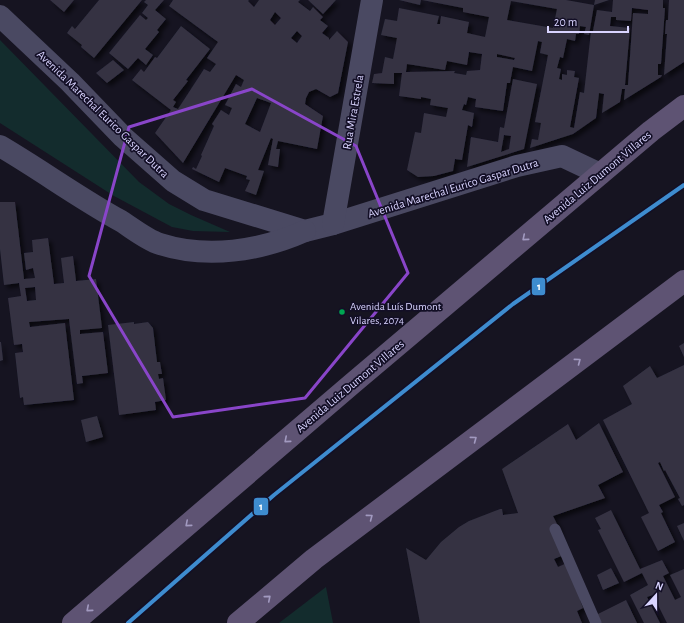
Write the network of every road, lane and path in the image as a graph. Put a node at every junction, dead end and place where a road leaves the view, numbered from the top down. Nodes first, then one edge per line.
1 (7, 0) edge
2 (372, 0) edge
3 (0, 8) edge
4 (0, 16) edge
5 (684, 106) edge
6 (0, 146) edge
7 (600, 174) junction
8 (333, 224) junction
9 (305, 232) junction
10 (684, 281) edge
11 (555, 529) dead end
12 (73, 623) edge
13 (238, 623) edge
14 (596, 623) edge

1 - 3 street
2 - 8 street, Rua Mira Estrela
4 - 9 street, Avenida Marechal Eurico Gaspar Dutra
5 - 7 main road, Avenida Luiz Dumont Villares
6 - 9 street, Avenida Marechal Eurico Gaspar Dutra
7 - 8 street, Avenida Marechal Eurico Gaspar Dutra
7 -> 12 main road, Avenida Luiz Dumont Villares
8 - 9 street, Avenida Marechal Eurico Gaspar Dutra
13 -> 10 main road
11 - 14 lane

